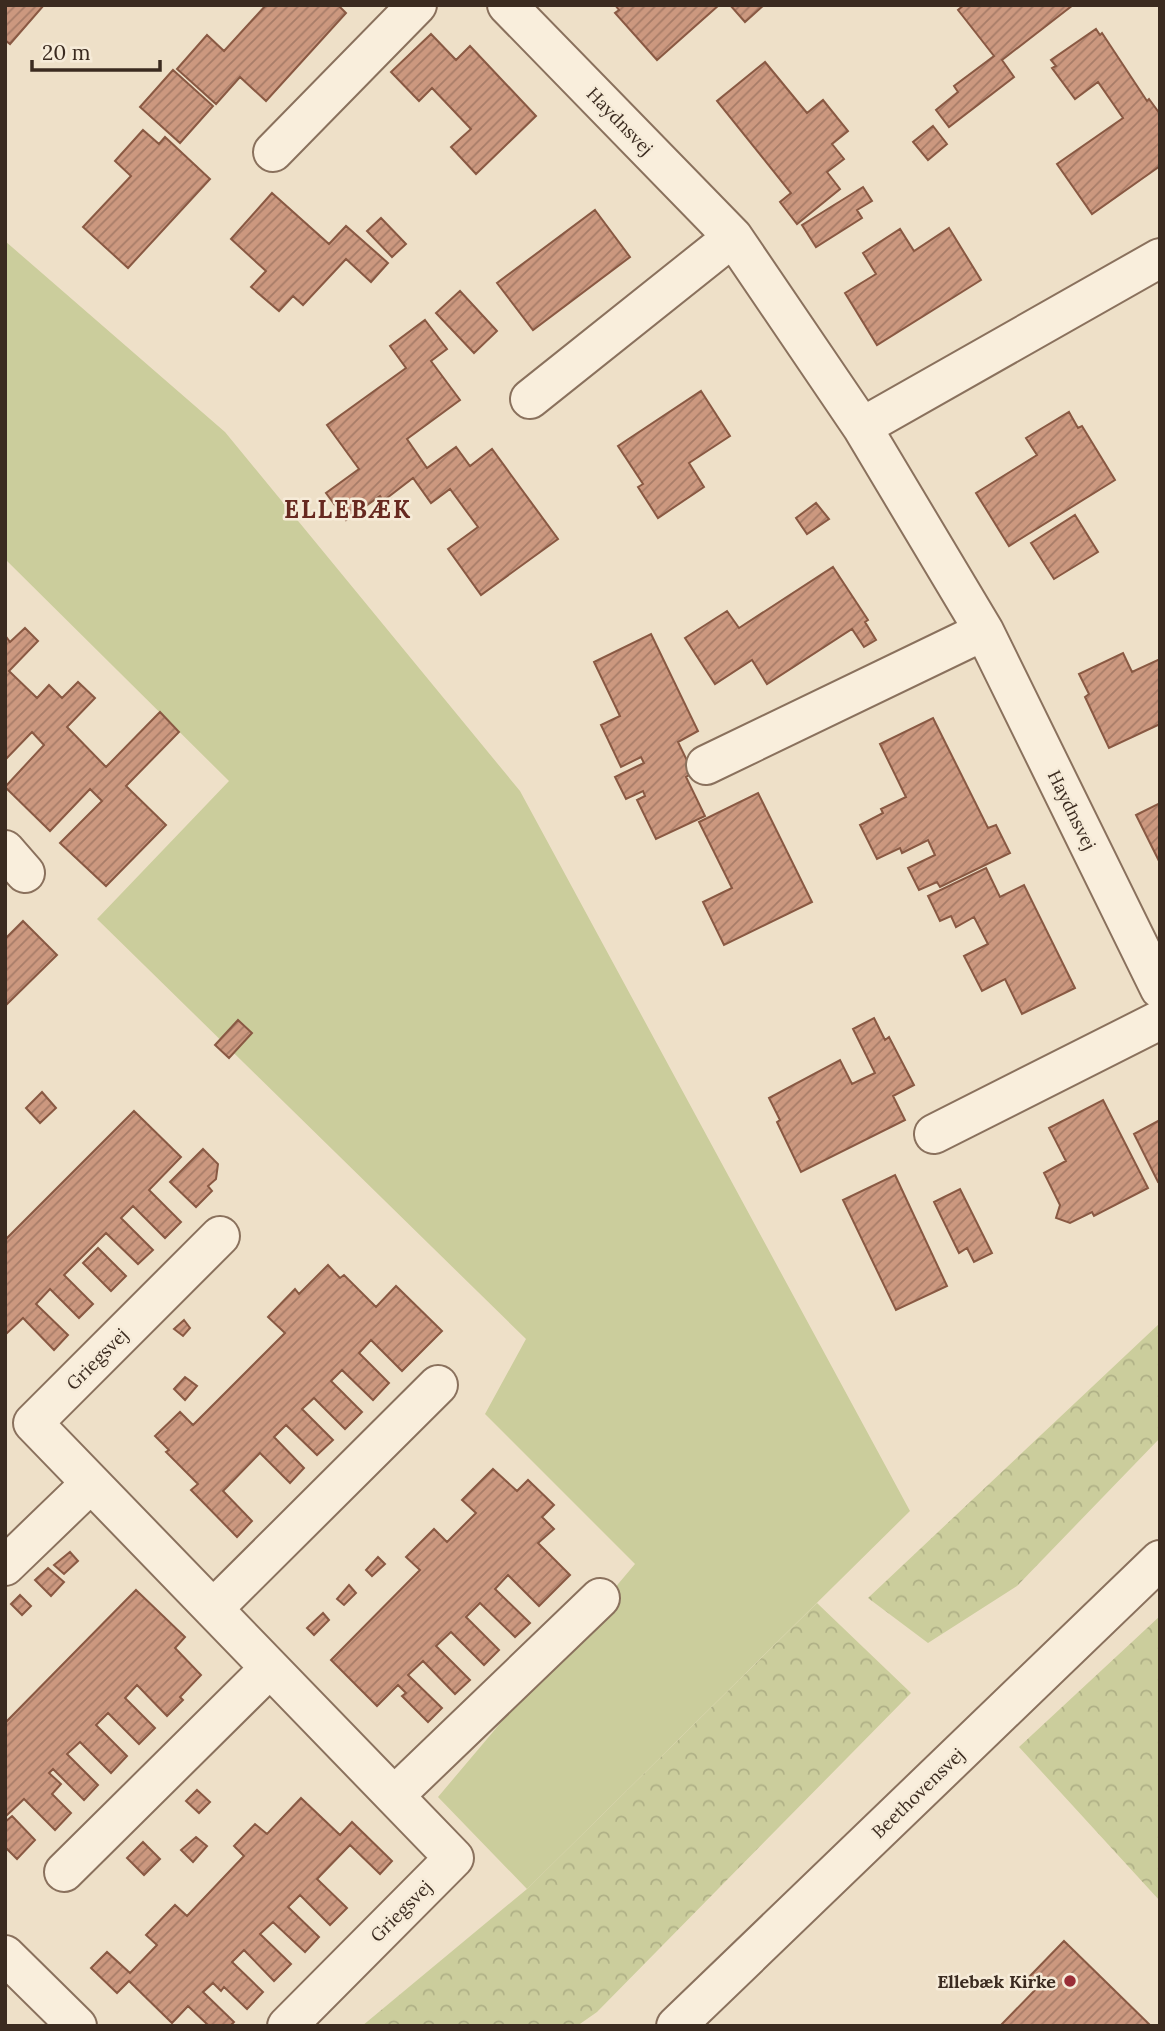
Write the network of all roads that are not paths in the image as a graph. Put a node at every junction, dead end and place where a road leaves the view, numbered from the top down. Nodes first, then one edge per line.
1 (417, 5) edge
2 (507, 5) edge
3 (273, 152) dead end
4 (733, 237) junction
5 (1160, 258) edge
6 (530, 400) dead end
7 (862, 427) junction
8 (985, 631) junction
9 (706, 765) dead end
10 (1160, 989) edge
11 (1160, 1020) edge
12 (934, 1134) dead end
13 (220, 1236) dead end
14 (438, 1385) dead end
15 (91, 1483) junction
16 (1160, 1560) edge
17 (5, 1566) edge
18 (600, 1598) dead end
19 (213, 1609) junction
20 (270, 1668) junction
21 (394, 1796) junction
22 (64, 1872) dead end
23 (5, 1955) edge
24 (77, 2026) edge
25 (287, 2026) edge
26 (676, 2026) edge

1 - 3 street
2 - 4 street, Haydnsvej
4 - 6 street
4 - 7 street, Haydnsvej
5 - 7 street
7 - 8 street, Haydnsvej
8 - 9 street
8 - 10 street, Haydnsvej
11 - 12 street
13 - 15 street, Griegsvej
14 - 19 street
15 - 17 street
15 - 19 street, Griegsvej
16 - 26 street, Beethovensvej
18 - 21 street
19 - 20 street, Griegsvej
20 - 21 street, Griegsvej
20 - 22 street
21 - 25 street, Griegsvej
23 - 24 street

